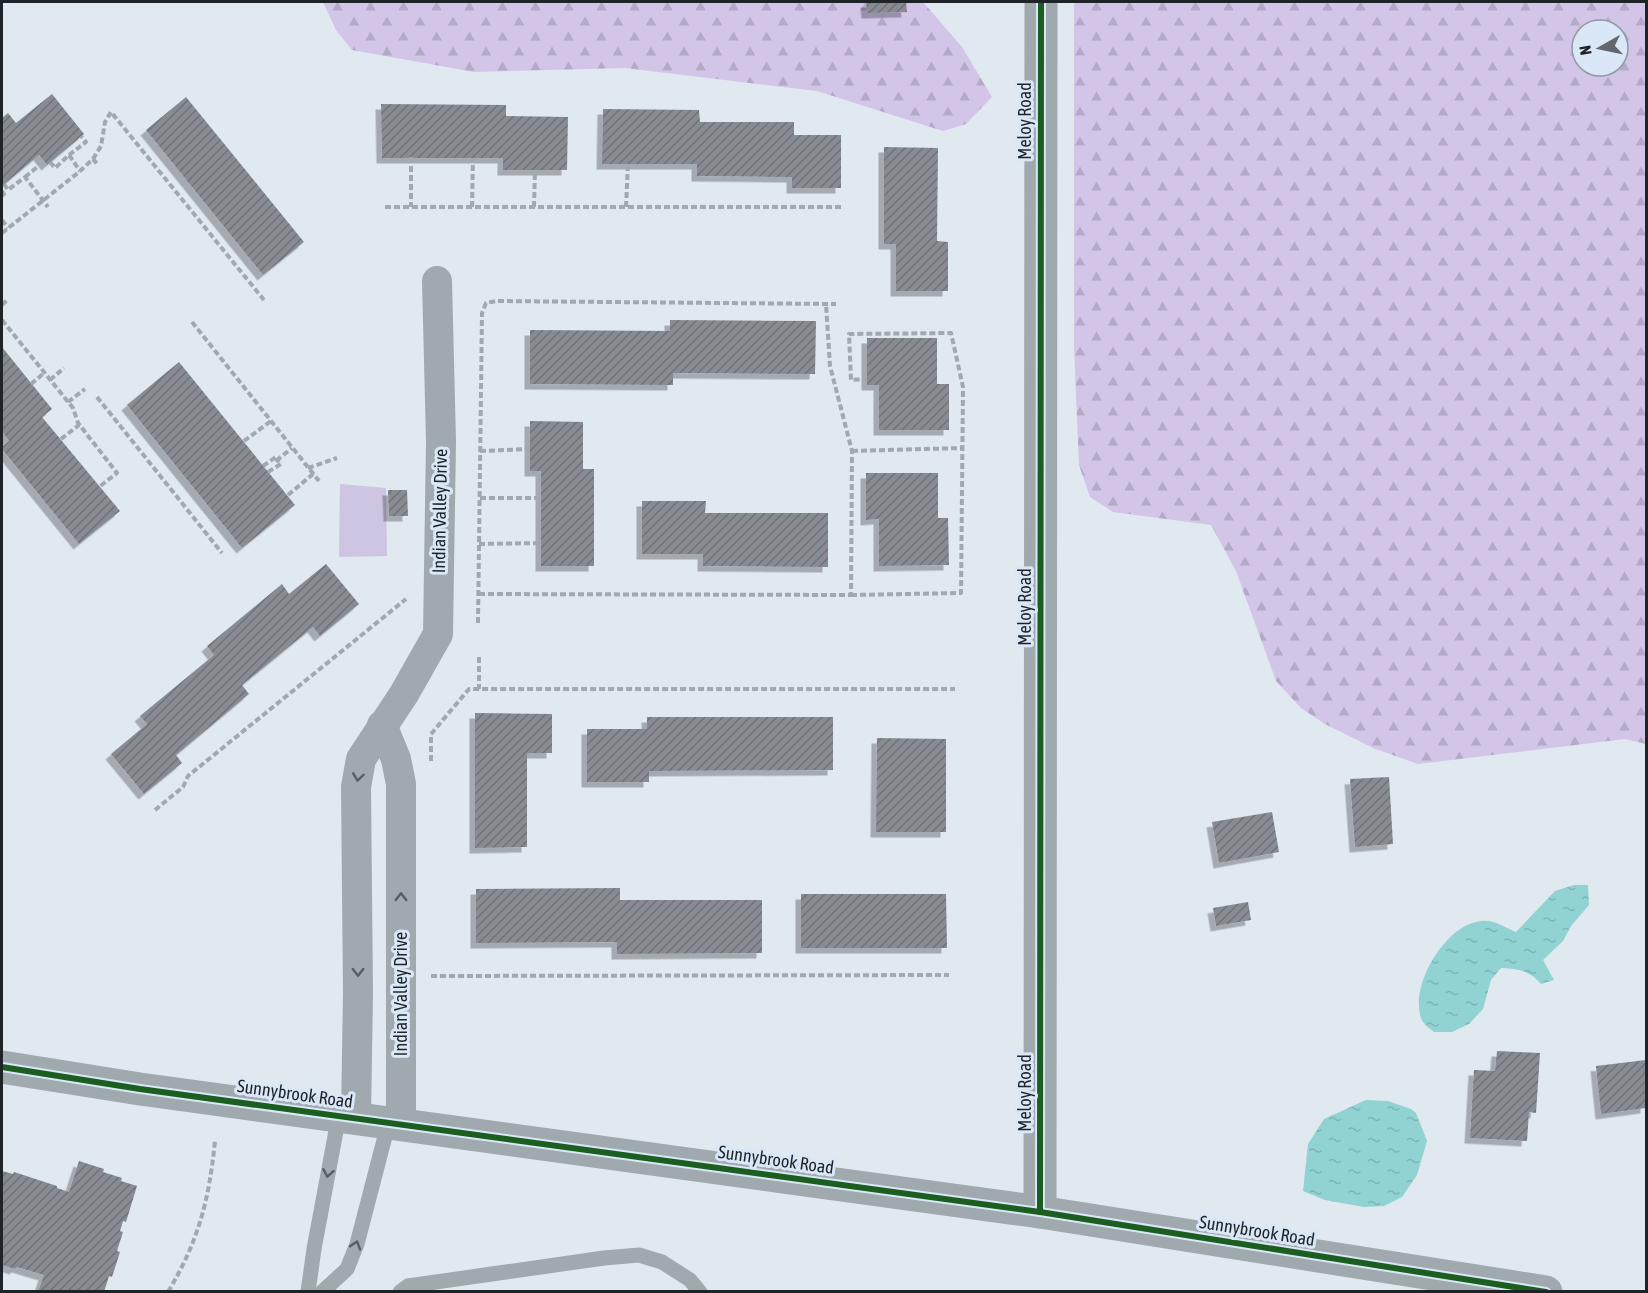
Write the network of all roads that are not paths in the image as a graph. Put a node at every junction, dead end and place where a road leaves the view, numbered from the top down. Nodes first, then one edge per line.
1 (1041, 2) edge
2 (437, 281) dead end
3 (382, 725) junction
4 (2, 1067) edge
5 (347, 1116) junction
6 (395, 1122) junction
7 (1040, 1212) junction
8 (1498, 1287) edge
9 (308, 1292) edge
10 (322, 1292) edge
11 (400, 1292) edge
12 (700, 1292) edge
13 (1546, 1292) edge

1 - 7 street, Meloy Road
2 - 3 street, Indian Valley Drive
3 -> 5 street, Indian Valley Drive
6 -> 3 street, Indian Valley Drive
4 - 5 street, Sunnybrook Road
5 - 6 street, Sunnybrook Road
5 -> 9 lane
6 - 7 street, Sunnybrook Road
10 -> 6 lane
7 - 8 street, Sunnybrook Road
8 - 13 street, Sunnybrook Road
11 - 12 lane

